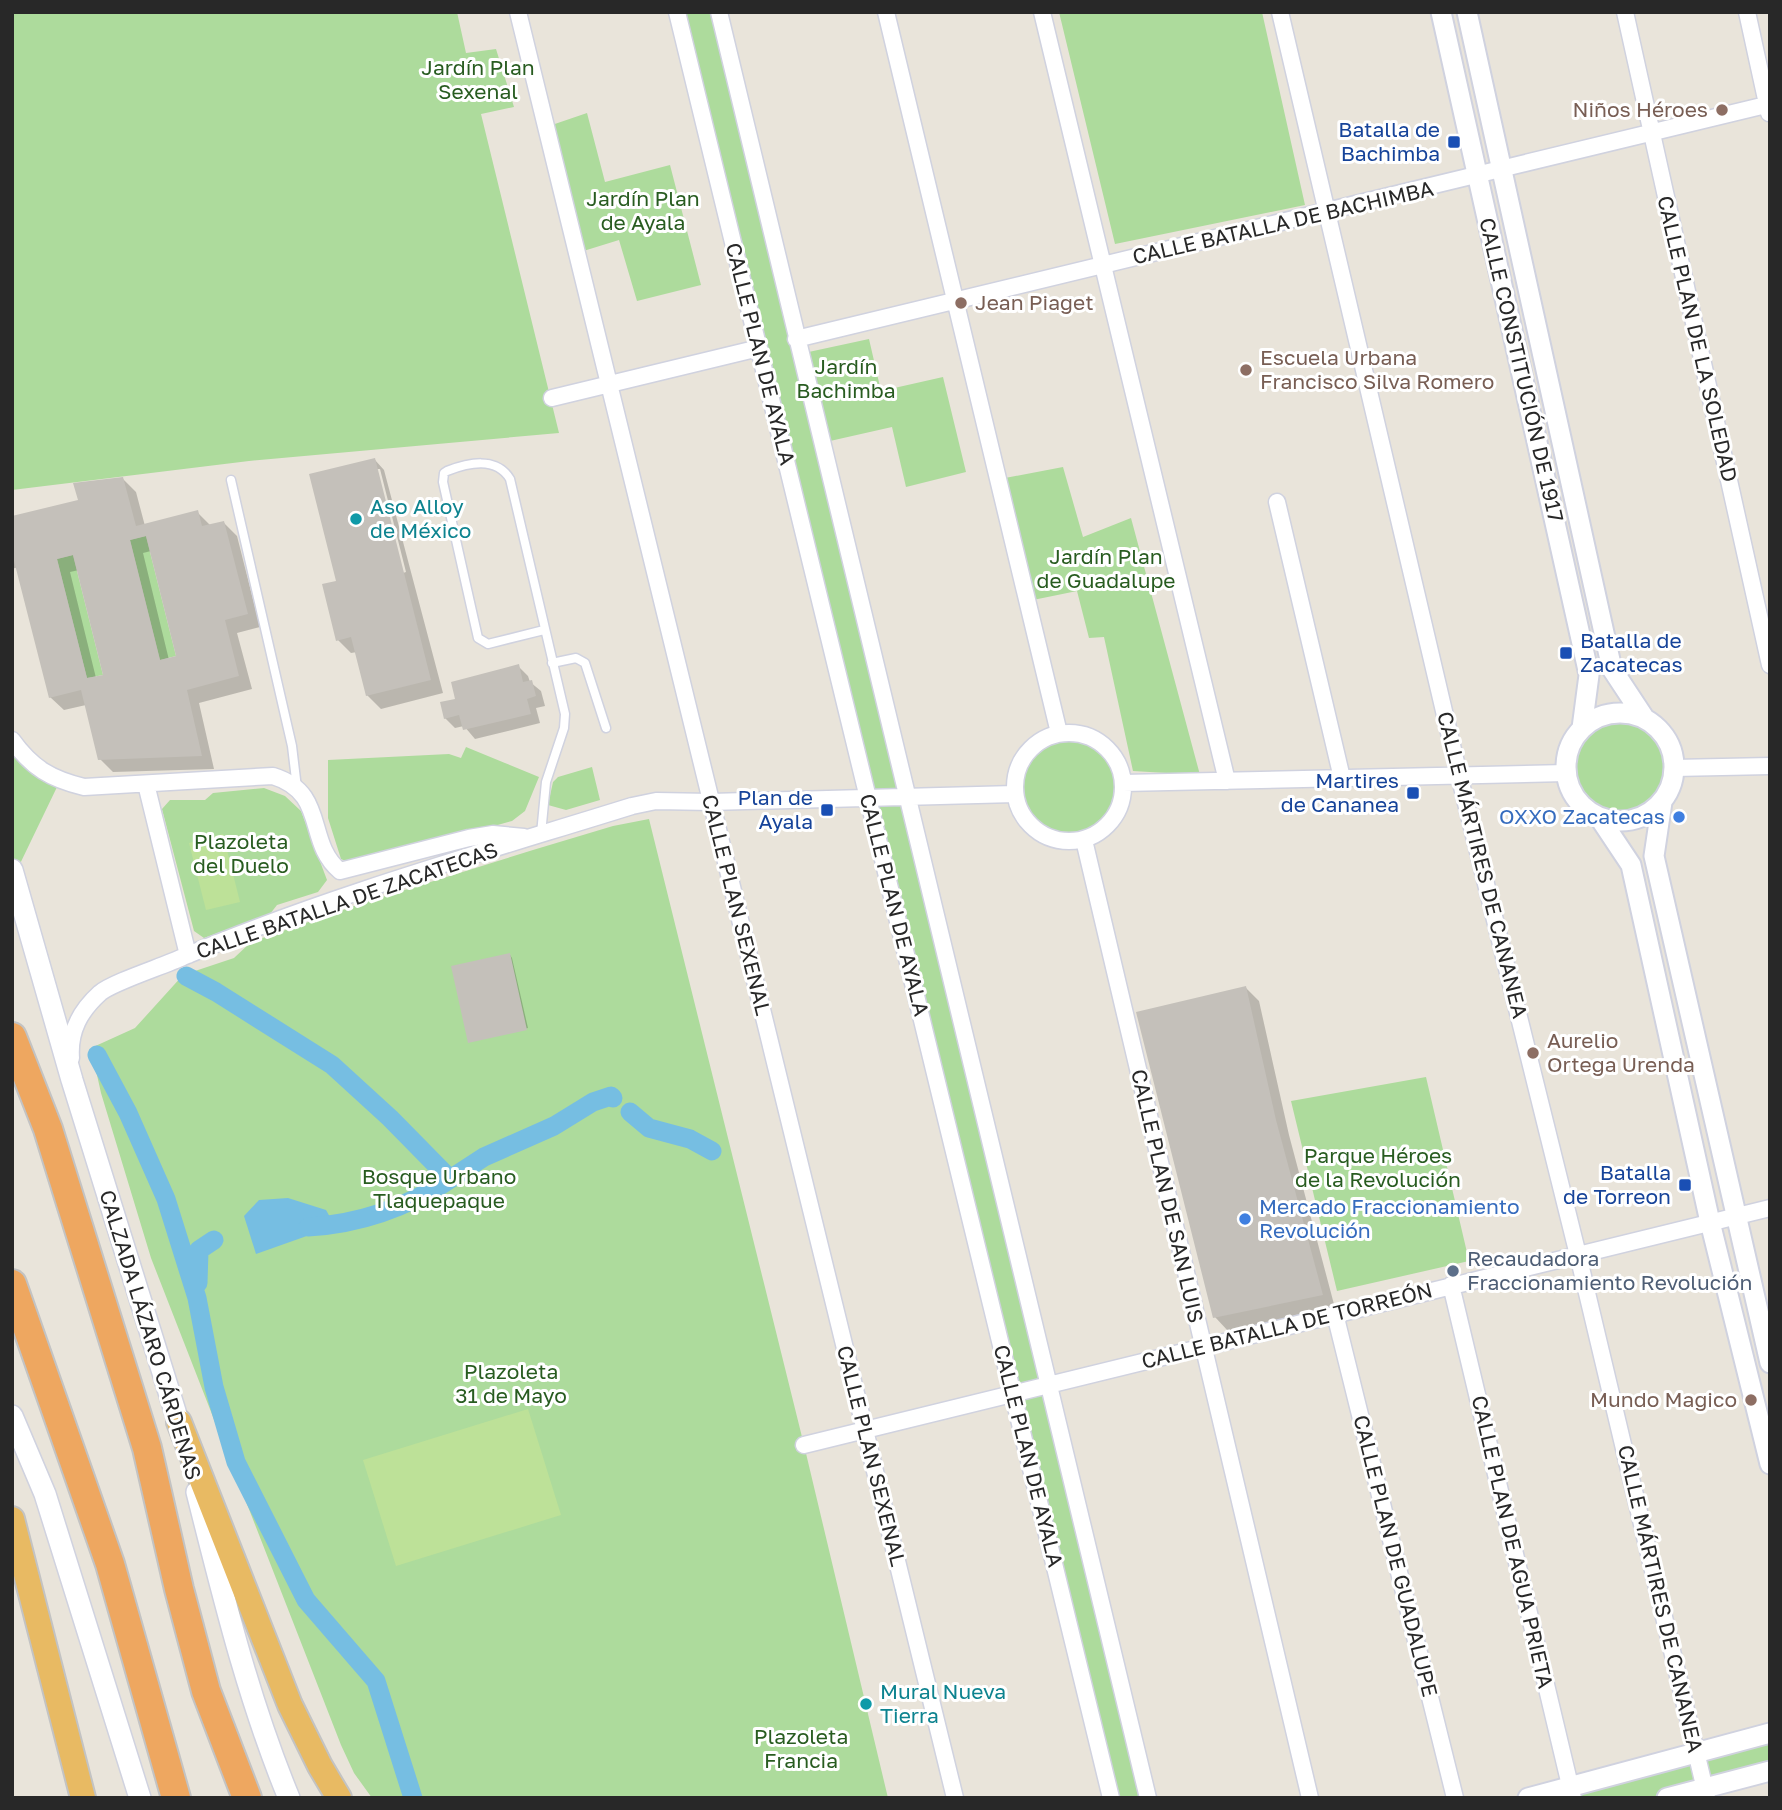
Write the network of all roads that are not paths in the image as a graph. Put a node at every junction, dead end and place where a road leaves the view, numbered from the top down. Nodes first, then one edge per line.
1 (518, 12) edge
2 (677, 12) edge
3 (719, 12) edge
4 (886, 12) edge
5 (1042, 12) edge
6 (1280, 12) edge
7 (1441, 12) edge
8 (1467, 12) edge
9 (1625, 12) edge
10 (1747, 12) edge
11 (1769, 108) edge
12 (1651, 133) junction
13 (1502, 170) junction
14 (1477, 176) junction
15 (1327, 212) junction
16 (1103, 266) junction
17 (955, 301) junction
18 (796, 339) junction
19 (759, 348) junction
20 (609, 384) junction
21 (552, 398) dead end
22 (231, 480) dead end
23 (1277, 502) dead end
24 (544, 630) junction
25 (552, 663) junction
26 (1770, 665) edge
27 (1645, 719) junction
28 (606, 728) dead end
29 (1582, 728) junction
30 (1059, 733) junction
31 (12, 740) edge
32 (1770, 766) edge
33 (1674, 768) junction
34 (1566, 773) junction
35 (1459, 775) junction
36 (1342, 778) junction
37 (1227, 780) junction
38 (1123, 783) junction
39 (146, 785) junction
40 (298, 788) junction
41 (1015, 794) junction
42 (907, 797) junction
43 (869, 798) junction
44 (711, 802) junction
45 (1662, 802) junction
46 (1599, 817) junction
47 (536, 836) junction
48 (1084, 840) junction
49 (12, 870) edge
50 (340, 871) junction
51 (344, 897) junction
52 (188, 956) junction
53 (12, 1037) edge
54 (72, 1080) junction
55 (1770, 1208) edge
56 (1735, 1216) junction
57 (1710, 1222) junction
58 (1578, 1255) junction
59 (12, 1284) edge
60 (1451, 1285) junction
61 (1335, 1314) junction
62 (1203, 1346) junction
63 (1770, 1363) edge
64 (1049, 1385) junction
65 (1013, 1394) junction
66 (12, 1416) edge
67 (179, 1422) junction
68 (865, 1430) junction
69 (804, 1445) dead end
70 (1770, 1464) edge
71 (12, 1519) edge
72 (1770, 1733) edge
73 (1696, 1753) junction
74 (1770, 1771) edge
75 (1572, 1792) edge
76 (1706, 1793) edge
77 (83, 1798) edge
78 (140, 1798) edge
79 (176, 1798) edge
80 (247, 1798) edge
81 (289, 1798) edge
82 (340, 1798) edge
83 (955, 1798) edge
84 (1111, 1798) edge
85 (1148, 1798) edge
86 (1310, 1798) edge
87 (1455, 1798) edge
88 (1528, 1798) edge
89 (1667, 1798) edge

1 - 20 street, CALLE PLAN SEXENAL
2 - 19 street, CALLE PLAN DE AYALA
3 - 18 street, CALLE PLAN DE AYALA
4 - 17 street
5 - 16 street
6 - 15 street, CALLE MÁRTIRES DE CANANEA
7 - 14 street, CALLE CONSTITUCIÓN DE 1917
8 - 13 street, CALLE CONSTITUCIÓN DE 1917
9 - 12 street, CALLE PLAN DE LA SOLEDAD
10 - 11 street
11 - 12 street, CALLE BATALLA DE BACHIMBA
12 - 13 street, CALLE BATALLA DE BACHIMBA
12 - 26 street, CALLE PLAN DE LA SOLEDAD
13 - 14 street, CALLE BATALLA DE BACHIMBA
13 - 27 street, CALLE CONSTITUCIÓN DE 1917
14 - 15 street, CALLE BATALLA DE BACHIMBA
14 - 29 street, CALLE CONSTITUCIÓN DE 1917
15 - 16 street, CALLE BATALLA DE BACHIMBA
15 - 35 street, CALLE MÁRTIRES DE CANANEA
16 - 17 street, CALLE BATALLA DE BACHIMBA
16 - 37 street
17 - 18 street, CALLE BATALLA DE BACHIMBA
17 - 30 street
18 - 42 street, CALLE PLAN DE AYALA
19 - 20 street
19 - 43 street, CALLE PLAN DE AYALA
20 - 21 street
20 - 44 street, CALLE PLAN SEXENAL
22 - 40 lane
23 - 36 street
24 - 24 lane
24 - 25 lane
25 - 28 lane
25 - 47 lane
27 - 29 street
27 - 33 street
29 - 34 street
30 - 38 street
30 - 41 street
31 - 39 street
32 - 33 street
33 - 45 street
34 - 35 street
34 - 46 street
35 - 36 street
35 - 58 street, CALLE MÁRTIRES DE CANANEA
36 - 37 street
37 - 38 street
38 - 48 street
39 - 40 street
39 - 52 street
40 - 50 street, CALLE BATALLA DE ZACATECAS
41 - 42 street, CALLE BATALLA DE ZACATECAS
41 - 48 street
42 - 43 street, CALLE BATALLA DE ZACATECAS
42 - 64 street, CALLE PLAN DE AYALA
43 - 44 street, CALLE BATALLA DE ZACATECAS
43 - 65 street, CALLE PLAN DE AYALA
44 - 47 street, CALLE BATALLA DE ZACATECAS
44 - 68 street, CALLE PLAN SEXENAL
45 - 46 street
45 - 56 street
46 - 57 street
47 - 50 street, CALLE BATALLA DE ZACATECAS
47 - 51 street, CALLE BATALLA DE ZACATECAS
48 - 62 street, CALLE PLAN DE SAN LUIS
49 - 54 main road, CALZADA LÁZARO CÁRDENAS
50 - 51 street
51 - 52 street, CALLE BATALLA DE ZACATECAS
52 - 54 street, CALLE BATALLA DE ZACATECAS
53 - 80 highway, CALZADA LÁZARO CÁRDENAS
54 - 67 main road, CALZADA LÁZARO CÁRDENAS
55 - 56 street, CALLE BATALLA DE TORREÓN
56 - 57 street, CALLE BATALLA DE TORREÓN
56 - 63 street
57 - 58 street, CALLE BATALLA DE TORREÓN
57 - 70 street
58 - 60 street, CALLE BATALLA DE TORREÓN
58 - 73 street, CALLE MÁRTIRES DE CANANEA
59 - 79 highway
60 - 61 street, CALLE BATALLA DE TORREÓN
60 - 75 street, CALLE PLAN DE AGUA PRIETA
61 - 62 street, CALLE BATALLA DE TORREÓN
61 - 87 street, CALLE PLAN DE GUADALUPE
62 - 64 street, CALLE BATALLA DE TORREÓN
62 - 86 street, CALLE PLAN DE SAN LUIS
64 - 65 street, CALLE BATALLA DE TORREÓN
64 - 85 street, CALLE PLAN DE AYALA
65 - 68 street, CALLE BATALLA DE TORREÓN
65 - 84 street, CALLE PLAN DE AYALA
66 - 78 main road
67 - 81 main road, CALZADA LÁZARO CÁRDENAS
67 - 82 highway
68 - 69 street, CALLE BATALLA DE TORREÓN
68 - 83 street, CALLE PLAN SEXENAL
71 - 77 highway
72 - 73 street
73 - 75 street
73 - 76 street, CALLE MÁRTIRES DE CANANEA
74 - 76 street
75 - 88 street
76 - 89 street

